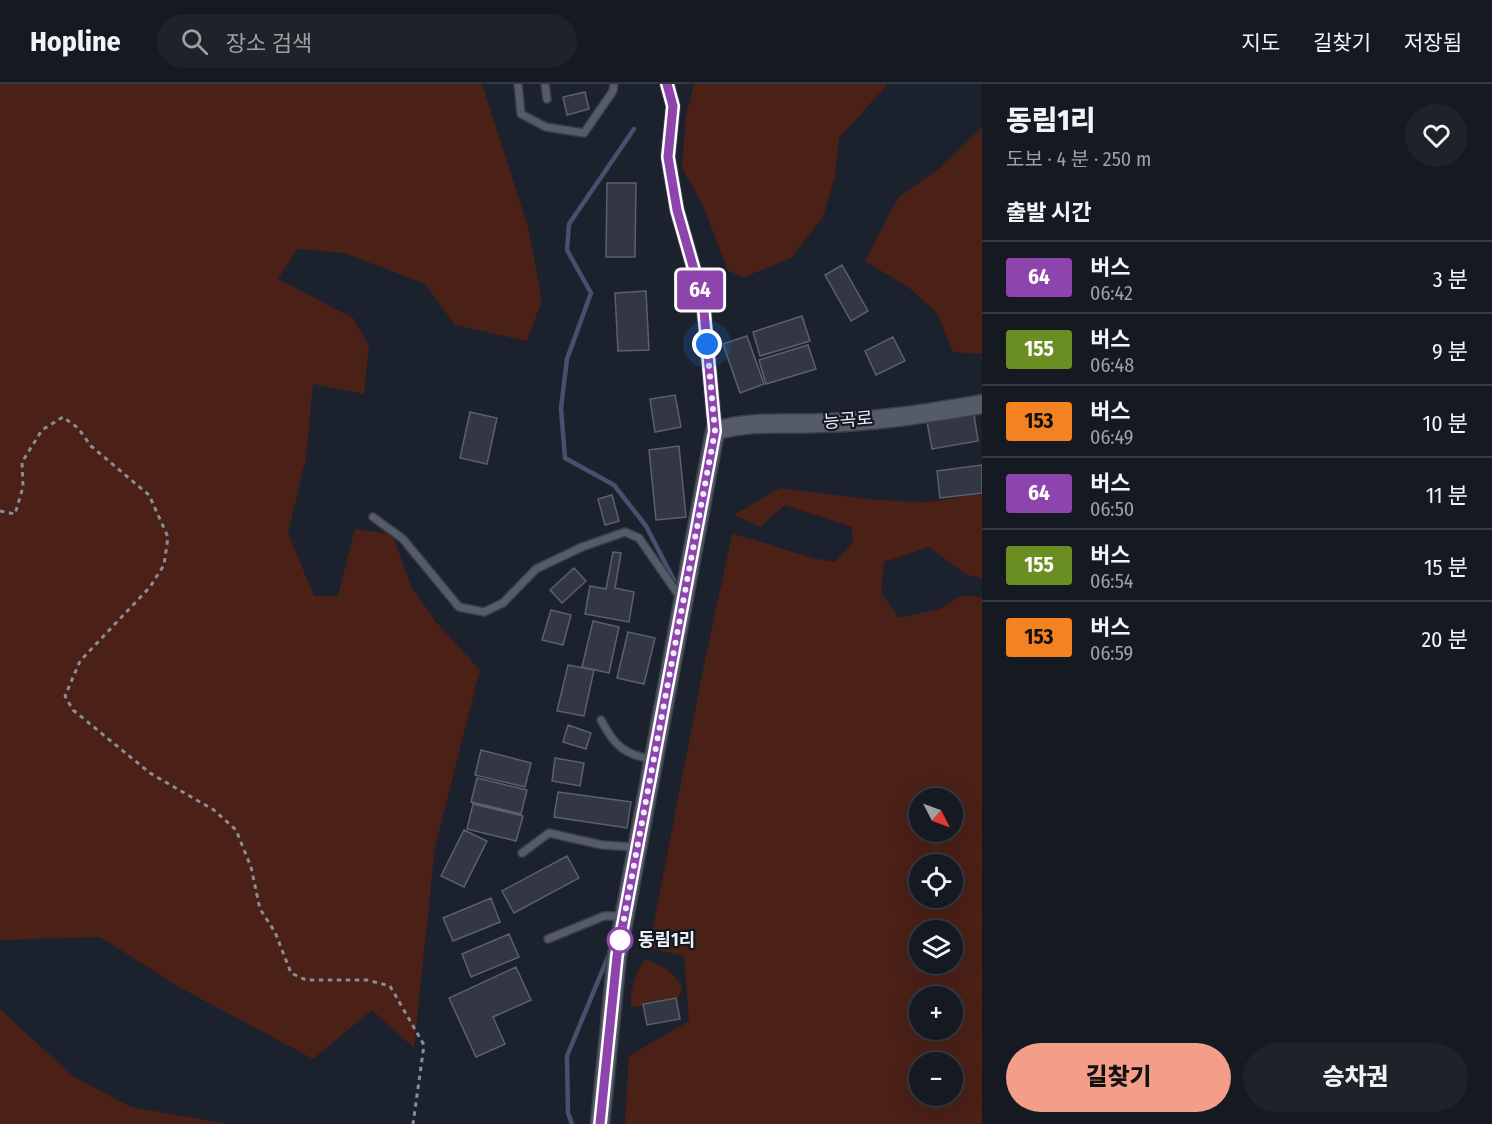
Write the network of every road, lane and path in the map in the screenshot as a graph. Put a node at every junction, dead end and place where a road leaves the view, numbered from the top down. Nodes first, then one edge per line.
1 (518, 84) edge
2 (545, 84) edge
3 (614, 84) edge
4 (667, 84) edge
5 (547, 99) dead end
6 (982, 404) edge
7 (715, 431) junction
8 (0, 511) edge
9 (373, 517) dead end
10 (684, 602) junction
11 (600, 720) dead end
12 (654, 759) junction
13 (638, 847) junction
14 (522, 853) dead end
15 (625, 916) junction
16 (548, 939) dead end
17 (413, 1124) edge
18 (600, 1124) edge

1 - 3 lane
2 - 5 lane
4 - 7 street
6 - 7 street, 능곡로
7 - 10 street
8 - 17 path
9 - 10 lane
10 - 12 street
11 - 12 lane
12 - 13 street
13 - 14 lane
13 - 15 street
15 - 16 lane
15 - 18 street

